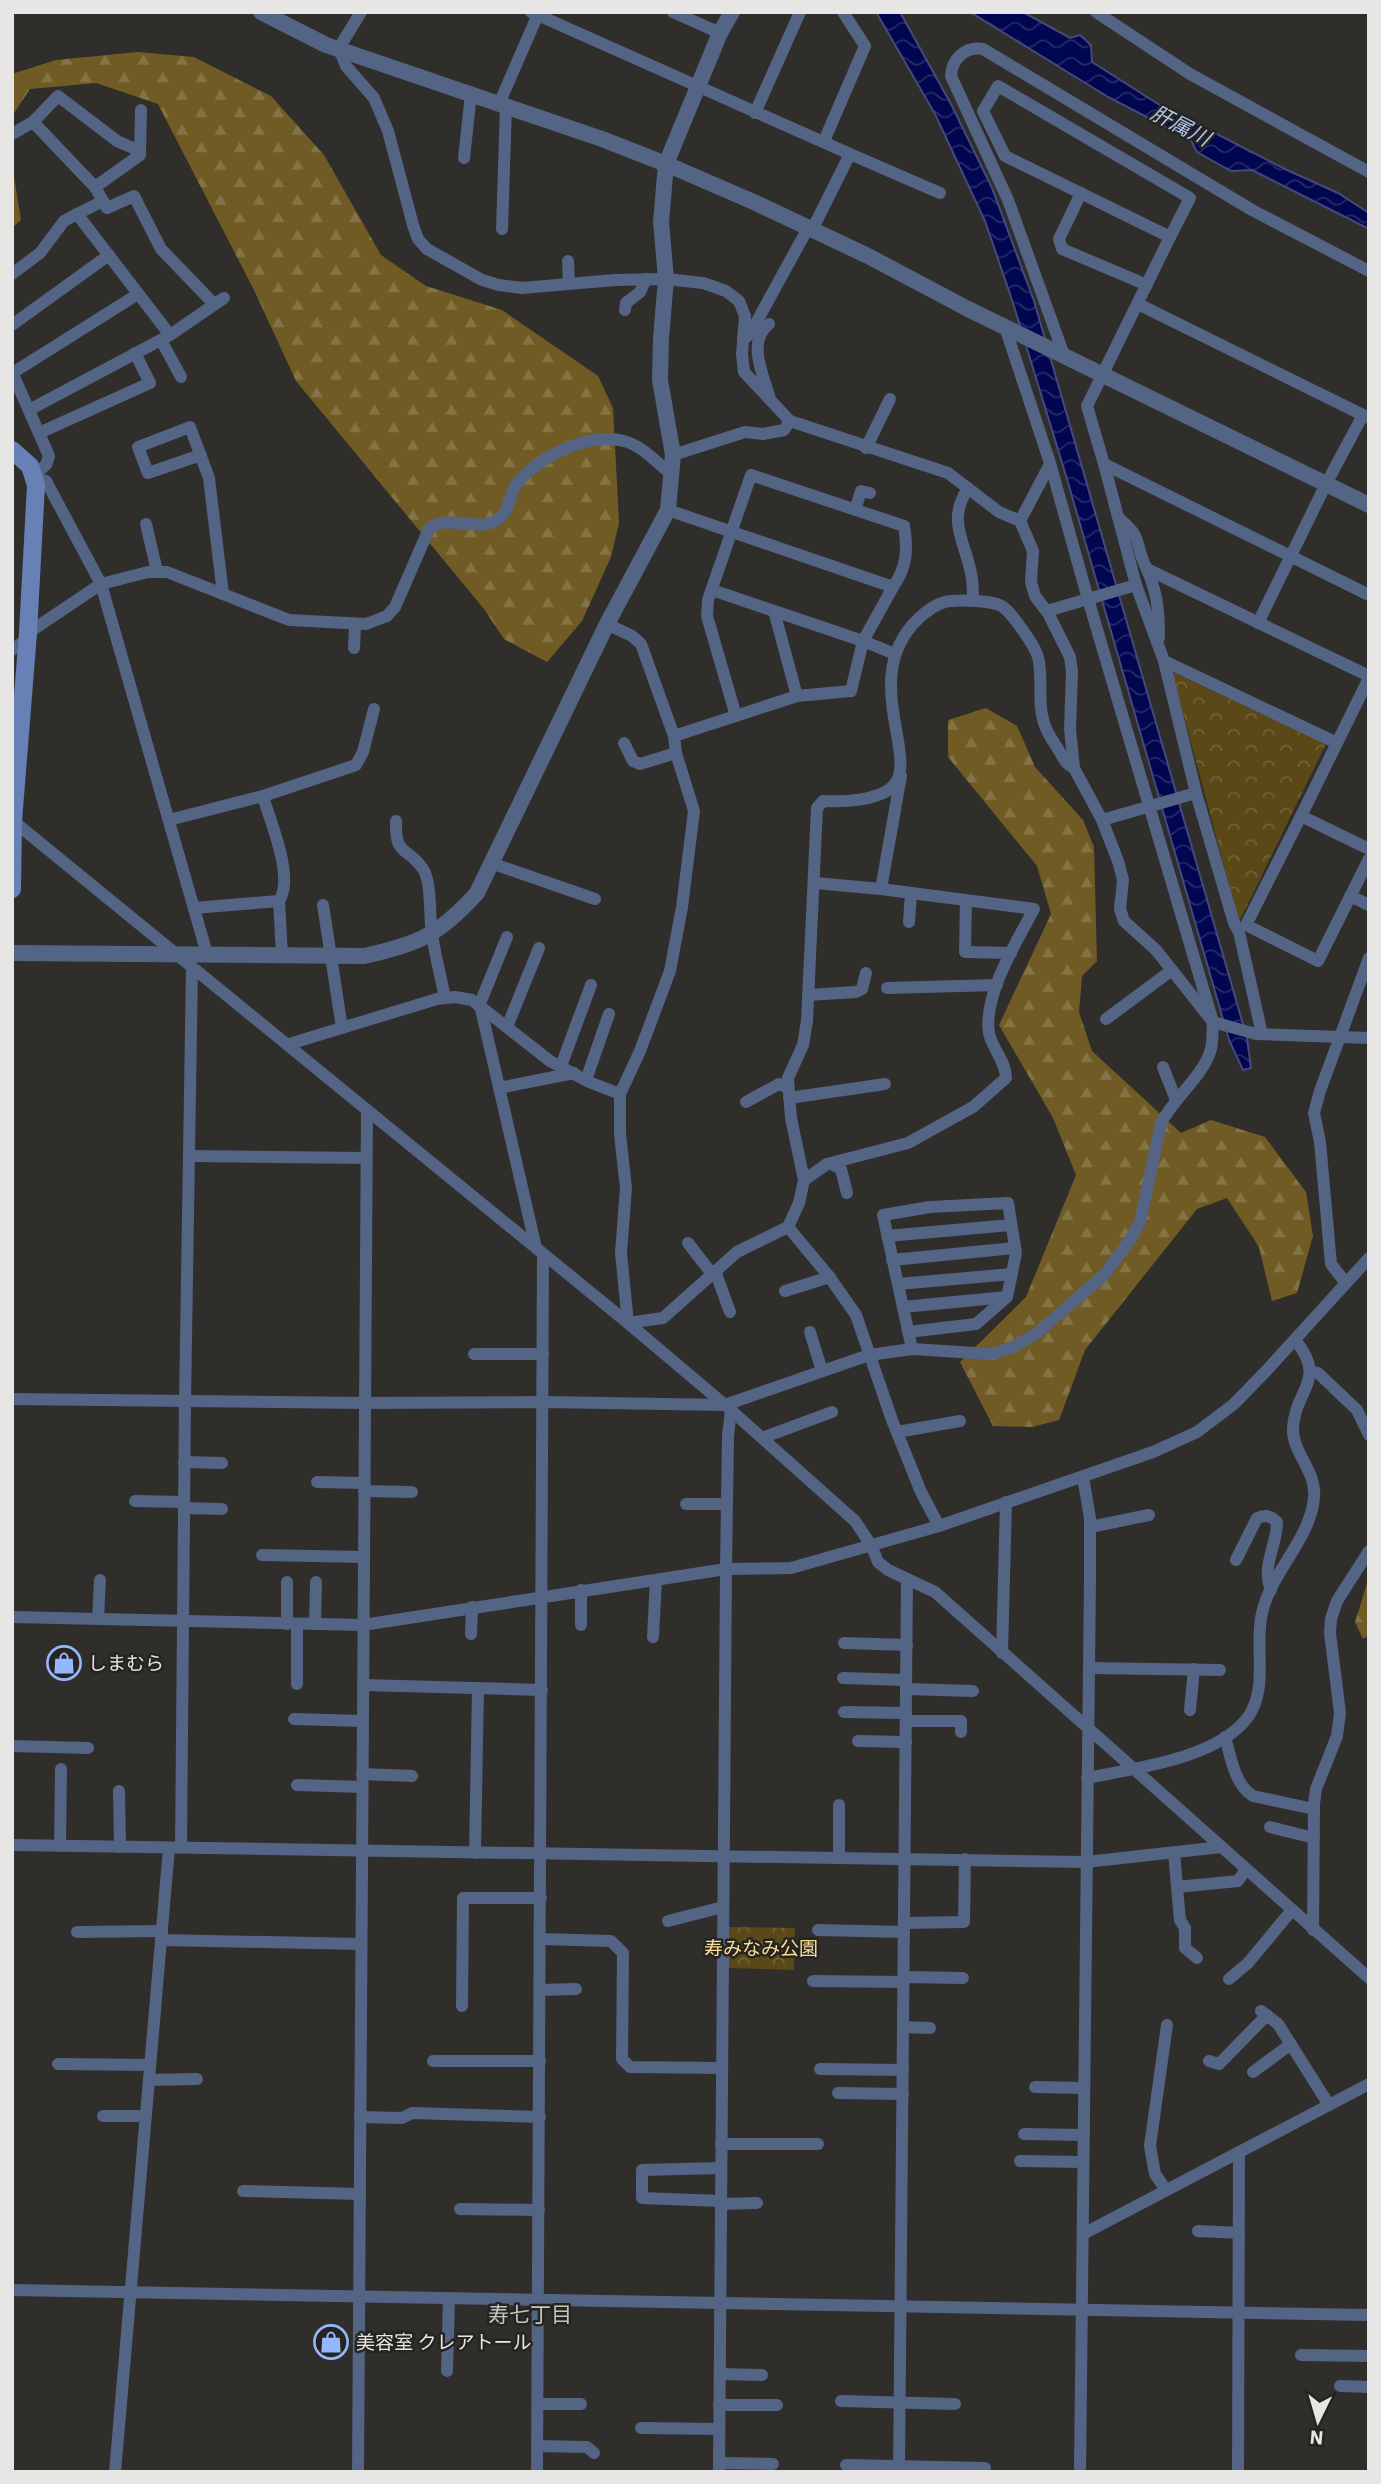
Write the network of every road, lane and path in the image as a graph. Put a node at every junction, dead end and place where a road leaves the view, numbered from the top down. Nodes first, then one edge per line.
1 (261, 12) edge
2 (360, 12) edge
3 (673, 12) edge
4 (732, 12) edge
5 (800, 12) edge
6 (844, 12) edge
7 (1096, 12) edge
8 (536, 13) edge
9 (720, 33) junction
10 (339, 48) junction
11 (698, 85) junction
12 (471, 94) junction
13 (502, 105) junction
14 (141, 110) dead end
15 (755, 113) junction
16 (33, 122) junction
17 (12, 134) edge
18 (824, 141) junction
19 (140, 151) junction
20 (850, 154) junction
21 (464, 158) dead end
22 (666, 164) junction
23 (1369, 172) edge
24 (95, 187) junction
25 (940, 193) dead end
26 (1081, 193) junction
27 (103, 201) junction
28 (77, 214) junction
29 (502, 229) dead end
30 (810, 229) junction
31 (1170, 237) junction
32 (108, 255) junction
33 (568, 261) dead end
34 (1369, 271) edge
35 (12, 274) edge
36 (646, 279) junction
37 (666, 279) junction
38 (569, 284) junction
39 (1147, 285) junction
40 (138, 294) junction
41 (1138, 304) junction
42 (625, 310) dead end
43 (769, 324) dead end
44 (1004, 324) junction
45 (12, 325) edge
46 (165, 337) junction
47 (743, 339) junction
48 (135, 353) junction
49 (1062, 354) junction
50 (13, 372) edge
51 (1104, 374) junction
52 (181, 377) dead end
53 (890, 399) dead end
54 (771, 403) junction
55 (29, 410) junction
56 (1366, 416) edge
57 (789, 421) junction
58 (39, 433) junction
59 (866, 447) junction
60 (12, 450) edge
61 (201, 455) junction
62 (673, 455) junction
63 (1050, 463) junction
64 (1104, 464) junction
65 (672, 475) junction
66 (33, 476) junction
67 (1326, 484) junction
68 (968, 488) junction
69 (870, 493) dead end
70 (1369, 506) edge
71 (668, 510) junction
72 (856, 510) junction
73 (1120, 520) junction
74 (1020, 521) junction
75 (146, 524) dead end
76 (732, 532) junction
77 (1290, 558) junction
78 (1149, 570) junction
79 (157, 571) junction
80 (102, 584) junction
81 (893, 587) junction
82 (1131, 587) junction
83 (712, 590) junction
84 (223, 594) junction
85 (1369, 595) edge
86 (1090, 598) junction
87 (973, 601) junction
88 (774, 611) junction
89 (1047, 611) junction
90 (1258, 623) junction
91 (607, 624) junction
92 (355, 625) junction
93 (28, 636) junction
94 (863, 641) junction
95 (1159, 646) junction
96 (354, 648) dead end
97 (12, 650) edge
98 (895, 654) junction
99 (1164, 661) junction
100 (1369, 677) edge
101 (797, 696) junction
102 (374, 709) dead end
103 (736, 716) junction
104 (674, 736) junction
105 (624, 743) dead end
106 (1337, 743) junction
107 (676, 752) junction
108 (901, 768) junction
109 (1074, 768) junction
110 (902, 784) junction
111 (1190, 794) junction
112 (263, 796) junction
113 (1151, 805) junction
114 (1301, 816) junction
115 (169, 820) junction
116 (1102, 820) junction
117 (13, 821) edge
118 (396, 821) dead end
119 (899, 840) dead end
120 (1369, 849) edge
121 (1369, 859) edge
122 (491, 863) junction
123 (815, 883) junction
124 (12, 889) edge
125 (881, 889) junction
126 (912, 893) junction
127 (1350, 896) junction
128 (595, 899) dead end
129 (966, 900) junction
130 (279, 901) junction
131 (323, 905) dead end
132 (1369, 905) edge
133 (194, 908) junction
134 (909, 922) dead end
135 (1243, 928) junction
136 (432, 934) junction
137 (507, 937) dead end
138 (539, 947) dead end
139 (12, 953) edge
140 (172, 953) junction
141 (1011, 953) junction
142 (208, 954) junction
143 (282, 955) junction
144 (331, 956) junction
145 (1369, 958) edge
146 (192, 968) junction
147 (1172, 970) junction
148 (866, 973) dead end
149 (591, 985) dead end
150 (997, 985) junction
151 (887, 988) dead end
152 (808, 995) junction
153 (445, 998) junction
154 (480, 1007) junction
155 (609, 1014) dead end
156 (1106, 1019) dead end
157 (1216, 1023) junction
158 (507, 1027) junction
159 (342, 1028) junction
160 (1259, 1034) junction
161 (1338, 1038) junction
162 (1369, 1038) edge
163 (289, 1044) junction
164 (561, 1066) junction
165 (1163, 1067) dead end
166 (573, 1073) junction
167 (586, 1080) junction
168 (885, 1084) dead end
169 (499, 1088) junction
170 (789, 1093) junction
171 (620, 1094) junction
172 (1176, 1100) junction
173 (747, 1102) dead end
174 (367, 1110) junction
175 (189, 1156) junction
176 (366, 1158) junction
177 (831, 1164) junction
178 (804, 1180) junction
179 (847, 1192) dead end
180 (1011, 1225) junction
181 (788, 1227) junction
182 (887, 1236) junction
183 (688, 1243) dead end
184 (1015, 1248) junction
185 (539, 1251) junction
186 (1369, 1258) edge
187 (892, 1259) junction
188 (713, 1272) junction
189 (1012, 1274) junction
190 (830, 1277) junction
191 (1345, 1282) junction
192 (898, 1284) junction
193 (785, 1291) dead end
194 (1007, 1297) junction
195 (903, 1307) junction
196 (730, 1312) dead end
197 (628, 1323) junction
198 (810, 1332) dead end
199 (908, 1332) junction
200 (1295, 1340) junction
201 (912, 1349) junction
202 (474, 1354) dead end
203 (543, 1354) junction
204 (869, 1354) junction
205 (822, 1371) junction
206 (1310, 1371) junction
207 (12, 1399) edge
208 (185, 1402) junction
209 (544, 1402) junction
210 (364, 1403) junction
211 (728, 1407) junction
212 (832, 1412) dead end
213 (960, 1421) dead end
214 (897, 1432) junction
215 (1369, 1435) edge
216 (762, 1438) junction
217 (184, 1462) junction
218 (222, 1463) dead end
219 (1083, 1477) junction
220 (317, 1482) dead end
221 (364, 1487) junction
222 (412, 1492) dead end
223 (135, 1501) dead end
224 (1006, 1502) junction
225 (685, 1504) dead end
226 (727, 1504) junction
227 (184, 1505) junction
228 (222, 1509) dead end
229 (1149, 1515) dead end
230 (939, 1526) junction
231 (1090, 1527) junction
232 (870, 1545) junction
233 (1369, 1551) edge
234 (262, 1555) dead end
235 (363, 1557) junction
236 (1236, 1560) dead end
237 (726, 1569) junction
238 (907, 1579) junction
239 (100, 1580) dead end
240 (656, 1580) junction
241 (287, 1582) dead end
242 (316, 1582) dead end
243 (581, 1590) junction
244 (1271, 1590) junction
245 (542, 1596) junction
246 (472, 1607) junction
247 (12, 1617) edge
248 (98, 1619) junction
249 (183, 1622) junction
250 (292, 1624) junction
251 (314, 1624) junction
252 (363, 1625) junction
253 (581, 1625) dead end
254 (471, 1634) dead end
255 (653, 1637) dead end
256 (844, 1643) dead end
257 (907, 1645) junction
258 (1002, 1653) junction
259 (1089, 1668) junction
260 (1194, 1669) junction
261 (1220, 1670) dead end
262 (843, 1678) dead end
263 (297, 1685) dead end
264 (363, 1685) junction
265 (906, 1685) junction
266 (478, 1688) junction
267 (542, 1690) junction
268 (973, 1691) dead end
269 (1190, 1710) dead end
270 (844, 1712) dead end
271 (906, 1717) junction
272 (294, 1719) dead end
273 (362, 1720) junction
274 (1087, 1729) junction
275 (961, 1732) dead end
276 (1225, 1737) junction
277 (858, 1741) dead end
278 (906, 1742) junction
279 (12, 1746) edge
280 (88, 1748) dead end
281 (61, 1769) dead end
282 (1131, 1769) junction
283 (412, 1776) dead end
284 (1087, 1778) junction
285 (362, 1780) junction
286 (297, 1785) dead end
287 (119, 1791) dead end
288 (839, 1805) dead end
289 (1314, 1809) junction
290 (1270, 1827) dead end
291 (1314, 1838) junction
292 (12, 1845) edge
293 (60, 1846) junction
294 (120, 1847) junction
295 (1221, 1847) junction
296 (175, 1848) junction
297 (361, 1850) junction
298 (1174, 1852) junction
299 (475, 1853) junction
300 (541, 1854) junction
301 (723, 1857) junction
302 (839, 1858) junction
303 (905, 1859) junction
304 (965, 1859) junction
305 (1086, 1862) junction
306 (1246, 1869) junction
307 (1177, 1887) junction
308 (541, 1898) junction
309 (723, 1907) junction
310 (1292, 1910) junction
311 (668, 1921) dead end
312 (904, 1927) junction
313 (818, 1930) dead end
314 (1313, 1930) junction
315 (77, 1932) dead end
316 (162, 1936) junction
317 (541, 1939) junction
318 (361, 1944) junction
319 (1197, 1958) dead end
320 (963, 1978) dead end
321 (1369, 1978) edge
322 (904, 1979) junction
323 (1228, 1979) dead end
324 (813, 1981) dead end
325 (576, 1989) dead end
326 (540, 1990) junction
327 (462, 2006) dead end
328 (1167, 2025) dead end
329 (903, 2027) junction
330 (930, 2028) dead end
331 (1291, 2044) junction
332 (433, 2061) dead end
333 (540, 2061) junction
334 (1209, 2061) dead end
335 (58, 2064) dead end
336 (150, 2065) junction
337 (722, 2068) junction
338 (820, 2069) dead end
339 (903, 2070) junction
340 (1253, 2072) dead end
341 (197, 2079) dead end
342 (149, 2080) junction
343 (1369, 2084) edge
344 (1035, 2087) dead end
345 (1084, 2088) junction
346 (838, 2093) dead end
347 (903, 2094) junction
348 (1329, 2105) junction
349 (103, 2116) dead end
350 (146, 2116) junction
351 (360, 2117) junction
352 (540, 2117) junction
353 (1024, 2134) dead end
354 (1084, 2135) junction
355 (721, 2144) junction
356 (818, 2144) dead end
357 (1239, 2152) junction
358 (1020, 2161) dead end
359 (1083, 2162) junction
360 (721, 2168) junction
361 (1166, 2190) junction
362 (243, 2191) dead end
363 (360, 2194) junction
364 (721, 2203) junction
365 (757, 2203) dead end
366 (460, 2209) dead end
367 (539, 2210) junction
368 (1199, 2231) dead end
369 (1239, 2233) junction
370 (1083, 2234) junction
371 (12, 2290) edge
372 (131, 2292) junction
373 (359, 2296) junction
374 (449, 2298) junction
375 (539, 2299) junction
376 (720, 2302) junction
377 (901, 2306) junction
378 (1082, 2309) junction
379 (1240, 2313) junction
380 (1369, 2315) edge
381 (1301, 2355) dead end
382 (1369, 2356) edge
383 (447, 2371) dead end
384 (720, 2374) junction
385 (762, 2375) dead end
386 (1340, 2386) dead end
387 (1369, 2387) edge
388 (841, 2401) dead end
389 (900, 2403) junction
390 (538, 2404) junction
391 (581, 2404) dead end
392 (719, 2404) junction
393 (955, 2404) dead end
394 (776, 2405) dead end
395 (641, 2428) dead end
396 (719, 2429) junction
397 (538, 2446) junction
398 (594, 2454) dead end
399 (773, 2464) dead end
400 (845, 2465) dead end
401 (719, 2468) edge
402 (985, 2468) dead end
403 (899, 2469) edge
404 (115, 2472) edge
405 (358, 2472) edge
406 (537, 2472) edge
407 (1080, 2472) edge
408 (1238, 2472) edge

1 - 10 street
2 - 10 street
3 - 9 street
4 - 9 street
5 - 15 street
6 - 18 street
7 - 23 street
8 - 11 street
8 - 13 street
9 - 11 street
10 - 12 street
10 - 38 street
11 - 15 street
11 - 22 street
12 - 13 street
12 - 21 street
13 - 22 street
13 - 29 street
14 - 19 street
15 - 18 street
16 - 17 street
16 - 19 street
16 - 24 street
18 - 20 street
19 - 24 street
20 - 25 street
20 - 30 street
22 - 30 street
22 - 37 street
24 - 27 street
26 - 31 street
26 - 31 street
26 - 39 street
27 - 28 street
27 - 46 street
28 - 32 street
28 - 35 street
30 - 44 street
30 - 47 street
31 - 39 street
32 - 40 street
32 - 45 street
33 - 38 street
34 - 49 street
36 - 37 street
36 - 38 street
36 - 42 street
37 - 47 street
37 - 62 street
39 - 41 street
40 - 46 street
40 - 50 street
41 - 51 street
41 - 56 street
43 - 54 street
44 - 49 street
44 - 63 street
46 - 48 street
46 - 52 street
47 - 54 street
48 - 55 street
48 - 58 street
49 - 51 street
50 - 55 street
51 - 64 street
51 - 67 street
53 - 59 street
54 - 57 street
55 - 58 street
56 - 67 street
57 - 59 street
57 - 62 street
58 - 66 street
59 - 68 street
60 - 66 main road
61 - 61 street
61 - 84 street
62 - 65 street
63 - 74 street
63 - 86 street
64 - 73 street
64 - 77 street
65 - 71 street
65 - 92 street
66 - 80 street
66 - 93 main road
67 - 70 street
67 - 77 street
68 - 74 street
68 - 87 street
69 - 72 street
71 - 76 street
71 - 91 street
72 - 76 street
72 - 81 street
73 - 78 street
73 - 82 street
74 - 89 street
75 - 79 street
76 - 81 street
76 - 83 street
77 - 85 street
77 - 90 street
78 - 90 street
78 - 95 street
79 - 80 street
79 - 84 street
80 - 93 street
80 - 115 street
81 - 94 street
82 - 86 street
82 - 95 street
83 - 88 street
83 - 103 street
84 - 92 street
86 - 89 street
86 - 113 street
87 - 98 street
87 - 109 street
88 - 94 street
88 - 101 street
89 - 109 street
90 - 100 street
91 - 104 street
91 - 122 street
92 - 96 street
93 - 97 street
93 - 117 main road
94 - 98 street
94 - 101 street
95 - 99 street
98 - 108 street
99 - 106 street
99 - 111 street
100 - 106 street
101 - 103 street
102 - 112 street
103 - 104 street
104 - 107 street
105 - 107 street
106 - 114 street
107 - 171 street
108 - 110 street
108 - 123 street
109 - 116 street
110 - 119 street
110 - 125 street
111 - 113 street
111 - 135 street
112 - 115 street
112 - 130 street
113 - 116 street
113 - 157 street
114 - 120 street
114 - 135 street
115 - 133 street
116 - 147 street
117 - 124 main road
117 - 140 street
118 - 136 street
121 - 127 street
122 - 128 street
122 - 136 street
123 - 125 street
123 - 152 street
125 - 126 street
126 - 129 street
126 - 134 street
127 - 132 street
127 - 135 street
129 - 141 street
129 - 141 street
130 - 133 street
130 - 143 street
131 - 144 street
133 - 142 street
135 - 160 street
136 - 144 street
136 - 153 street
137 - 154 street
138 - 158 street
139 - 140 street
140 - 142 street
140 - 146 street
141 - 150 street
142 - 143 street
143 - 144 street
144 - 159 street
145 - 161 street
146 - 163 street
146 - 175 street
147 - 156 street
147 - 157 street
148 - 152 street
149 - 164 street
150 - 151 street
150 - 177 street
152 - 170 street
153 - 154 street
153 - 159 street
154 - 158 street
154 - 169 street
155 - 167 street
157 - 160 street
157 - 172 street
158 - 164 street
159 - 163 street
160 - 161 street
161 - 162 street
161 - 191 street
163 - 174 street
164 - 166 street
165 - 172 street
166 - 167 street
166 - 169 street
167 - 171 street
168 - 170 street
169 - 185 street
170 - 173 street
170 - 178 street
171 - 197 street
172 - 201 street
174 - 176 street
174 - 185 street
175 - 176 street
175 - 208 street
176 - 210 street
177 - 178 street
177 - 179 street
178 - 181 street
180 - 182 street
180 - 182 street
180 - 184 street
181 - 188 street
181 - 190 street
182 - 187 street
183 - 188 street
184 - 187 street
184 - 189 street
185 - 197 street
185 - 203 street
186 - 191 street
187 - 192 street
188 - 196 street
188 - 197 street
189 - 192 street
189 - 194 street
190 - 193 street
190 - 204 street
191 - 200 street
192 - 195 street
194 - 195 street
194 - 199 street
195 - 199 street
197 - 211 street
198 - 205 street
199 - 201 street
200 - 206 street
200 - 219 street
201 - 204 street
202 - 203 street
203 - 209 street
204 - 205 street
204 - 214 street
205 - 211 street
206 - 215 street
206 - 244 street
207 - 208 street
208 - 210 street
208 - 217 street
209 - 210 street
209 - 211 street
209 - 245 street
210 - 221 street
211 - 216 street
211 - 226 street
212 - 216 street
213 - 214 street
214 - 230 street
216 - 232 street
217 - 218 street
217 - 227 street
219 - 224 street
219 - 231 street
220 - 221 street
221 - 222 street
221 - 235 street
223 - 227 street
224 - 230 street
224 - 258 street
225 - 226 street
226 - 237 street
227 - 228 street
227 - 249 street
229 - 231 street
230 - 232 street
231 - 259 street
232 - 237 street
232 - 238 street
233 - 289 street
234 - 235 street
235 - 252 street
236 - 244 street
237 - 240 street
237 - 301 street
238 - 257 street
238 - 258 street
239 - 248 street
240 - 243 street
240 - 255 street
241 - 250 street
242 - 251 street
243 - 245 street
243 - 253 street
244 - 276 street
245 - 246 street
245 - 267 street
246 - 252 street
246 - 254 street
247 - 248 street
248 - 249 street
249 - 250 street
249 - 296 street
250 - 251 street
250 - 263 street
251 - 252 street
252 - 264 street
256 - 257 street
257 - 265 street
258 - 274 street
259 - 260 street
259 - 274 street
260 - 261 street
260 - 269 street
262 - 265 street
264 - 266 street
264 - 273 street
265 - 268 street
265 - 271 street
266 - 267 street
266 - 299 street
267 - 300 street
270 - 271 street
271 - 275 street
271 - 278 street
272 - 273 street
273 - 285 street
274 - 282 street
274 - 284 street
276 - 282 street
276 - 289 street
277 - 278 street
278 - 303 street
279 - 280 street
281 - 293 street
282 - 284 street
282 - 295 street
283 - 285 street
284 - 305 street
285 - 286 street
285 - 297 street
287 - 294 street
288 - 302 street
289 - 291 street
290 - 291 street
291 - 314 street
292 - 293 street
293 - 294 street
294 - 296 street
295 - 298 street
295 - 306 street
296 - 297 street
296 - 316 street
297 - 299 street
297 - 318 street
298 - 305 street
298 - 307 street
299 - 300 street
300 - 301 street
300 - 308 street
301 - 302 street
301 - 309 street
302 - 303 street
303 - 304 street
303 - 312 street
304 - 305 street
304 - 312 street
305 - 345 street
306 - 307 street
306 - 310 street
307 - 319 street
308 - 317 street
308 - 327 street
309 - 311 street
309 - 337 street
310 - 314 street
310 - 323 street
312 - 313 street
312 - 322 street
314 - 321 street
315 - 316 street
316 - 318 street
316 - 336 street
317 - 326 street
317 - 337 street
318 - 351 street
320 - 322 street
322 - 324 street
322 - 329 street
325 - 326 street
326 - 333 street
328 - 361 street
329 - 330 street
329 - 339 street
331 - 334 street
331 - 340 street
331 - 348 street
332 - 333 street
333 - 352 street
335 - 336 street
336 - 342 street
337 - 355 street
338 - 339 street
339 - 347 street
341 - 342 street
342 - 350 street
343 - 348 street
344 - 345 street
345 - 354 street
346 - 347 street
347 - 377 street
348 - 357 street
349 - 350 street
350 - 372 street
351 - 352 street
351 - 363 street
352 - 367 street
353 - 354 street
354 - 359 street
355 - 356 street
355 - 360 street
357 - 361 street
357 - 369 street
358 - 359 street
359 - 370 street
360 - 364 street
360 - 364 street
361 - 370 street
362 - 363 street
363 - 373 street
364 - 365 street
364 - 376 street
366 - 367 street
367 - 375 street
368 - 369 street
369 - 379 street
370 - 378 street
371 - 372 street
372 - 373 street
372 - 404 street
373 - 374 street
373 - 405 street
374 - 375 street
374 - 383 street
375 - 376 street
375 - 390 street
376 - 377 street
376 - 384 street
377 - 378 street
377 - 389 street
378 - 379 street
378 - 407 street
379 - 380 street
379 - 408 street
381 - 382 street
384 - 385 street
384 - 392 street
386 - 387 street
388 - 389 street
389 - 393 street
389 - 403 street
390 - 391 street
390 - 397 street
392 - 394 street
392 - 396 street
395 - 396 street
396 - 401 street
397 - 398 street
397 - 406 street
399 - 401 street
400 - 403 street
402 - 403 street

